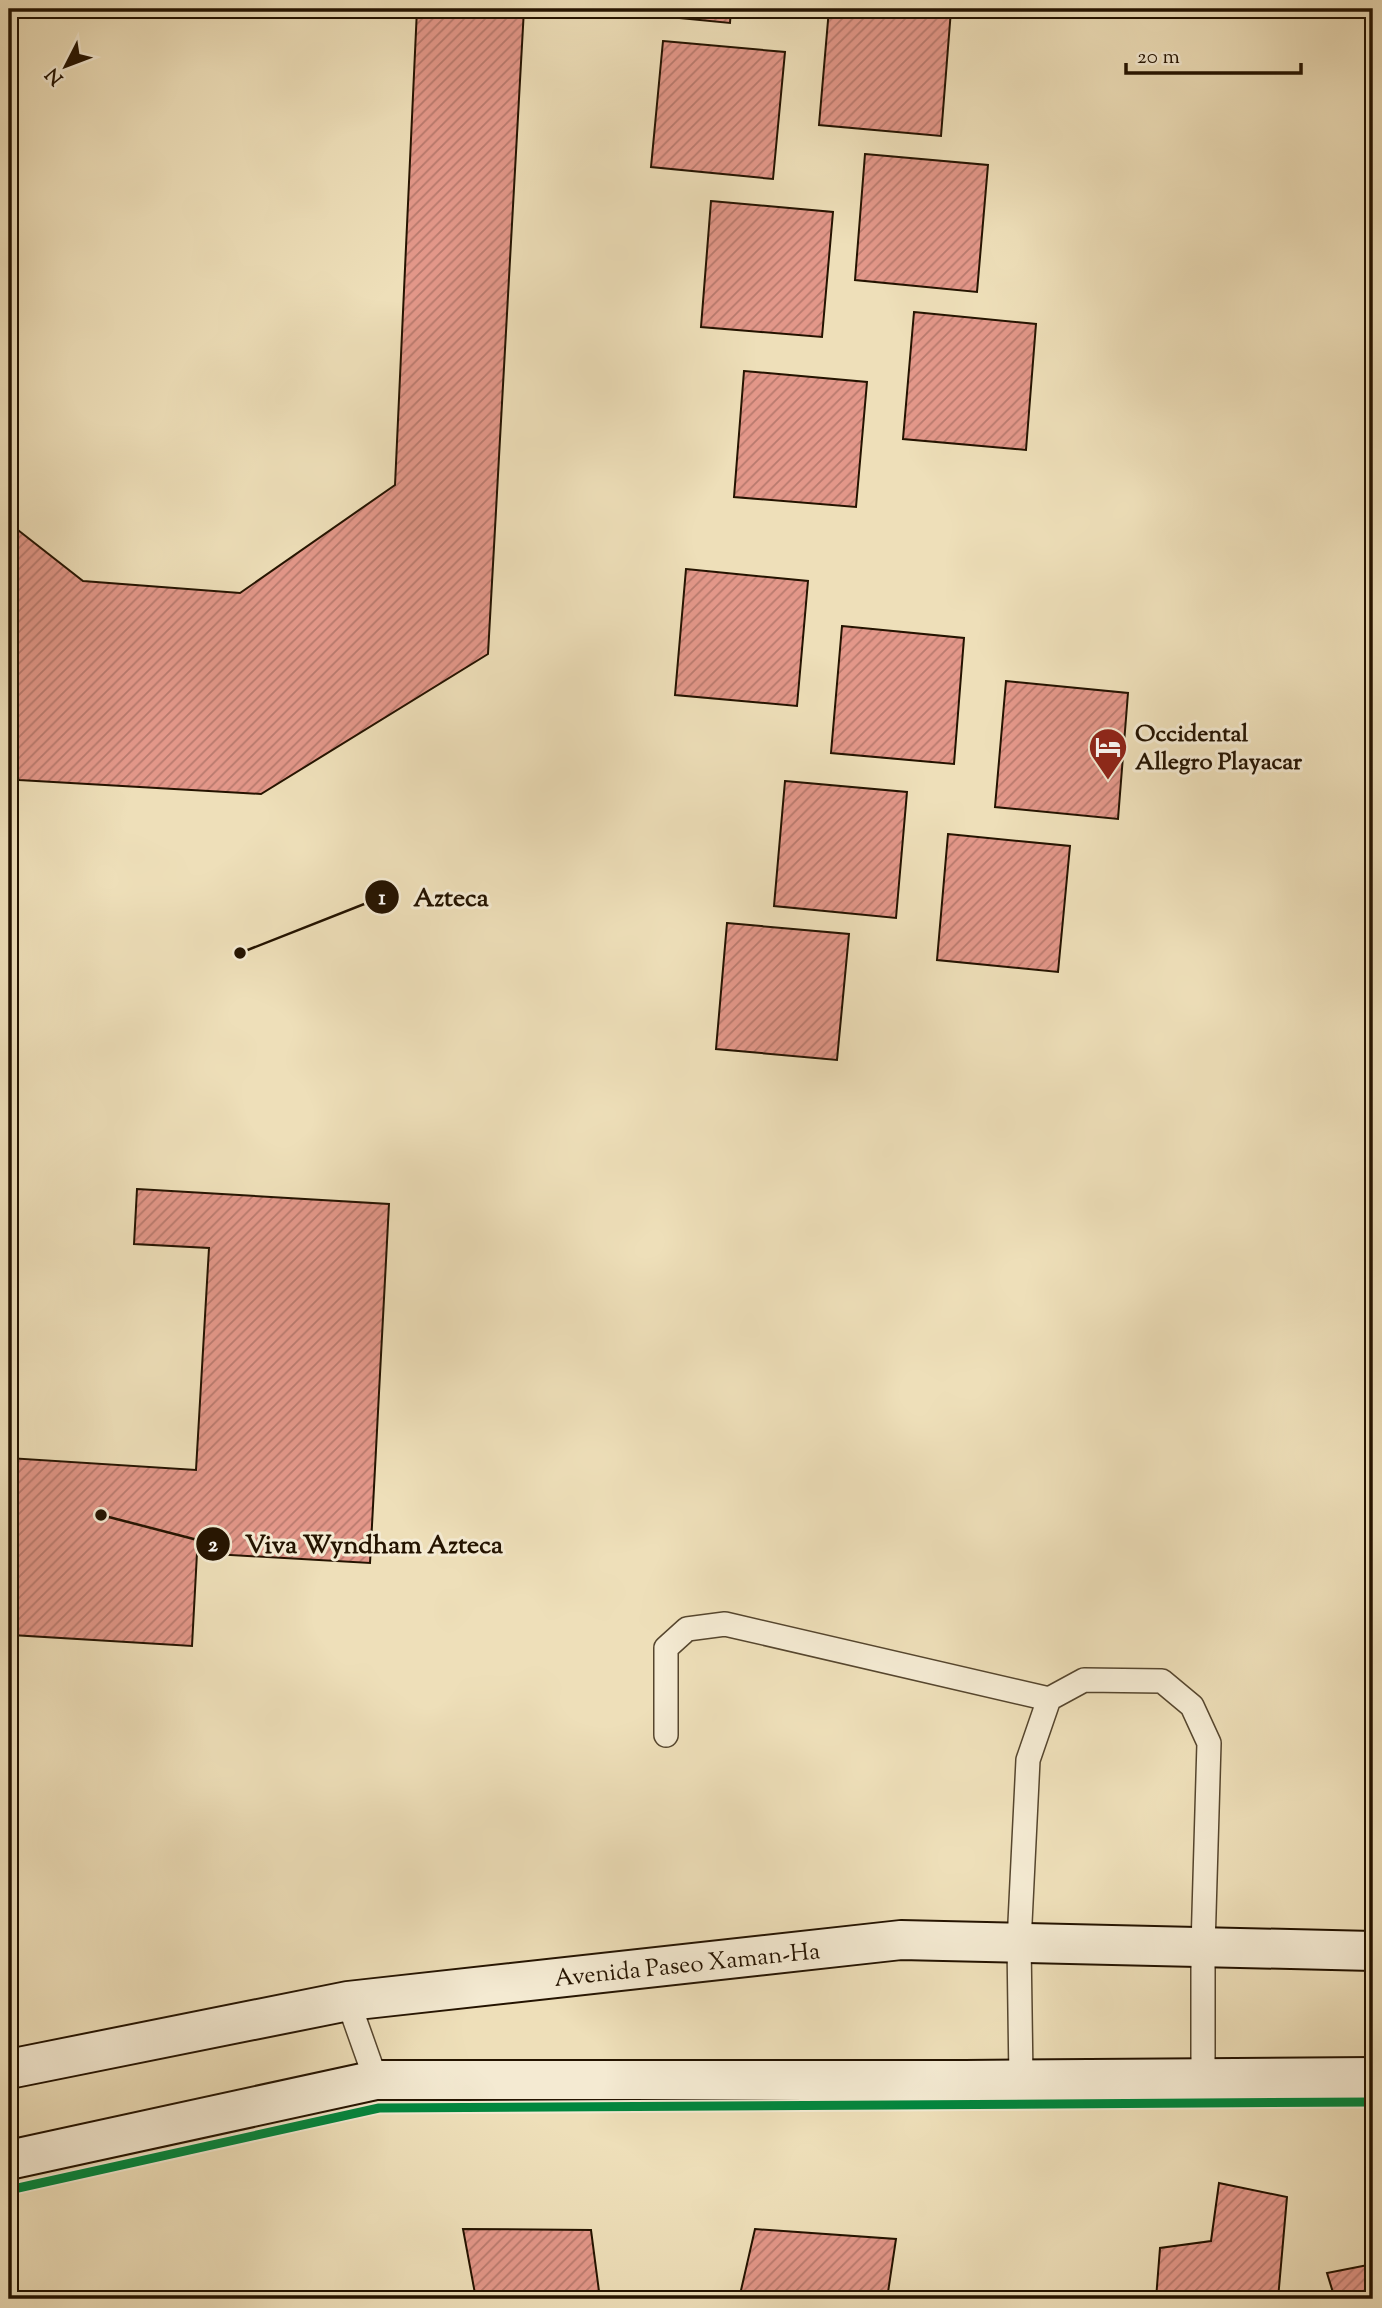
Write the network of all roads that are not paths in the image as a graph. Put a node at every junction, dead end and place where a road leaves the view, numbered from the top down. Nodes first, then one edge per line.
1 (1049, 1699) junction
2 (666, 1735) dead end
3 (1019, 1943) junction
4 (1203, 1947) junction
5 (1373, 1951) edge
6 (348, 2001) junction
7 (9, 2069) edge
8 (1373, 2077) edge
9 (1203, 2078) junction
10 (1021, 2079) junction
11 (376, 2080) junction
12 (9, 2160) edge

1 - 2 lane
1 - 3 lane
1 - 4 lane
3 - 4 main road, Avenida Paseo Xaman-Ha
3 - 6 main road, Avenida Paseo Xaman-Ha
3 - 10 lane
4 - 5 main road, Avenida Paseo Xaman-Ha
4 - 9 lane
6 - 7 main road, Avenida Paseo Xaman-Ha
6 - 11 lane
8 - 9 main road
9 - 10 main road
10 - 11 main road
11 - 12 main road

